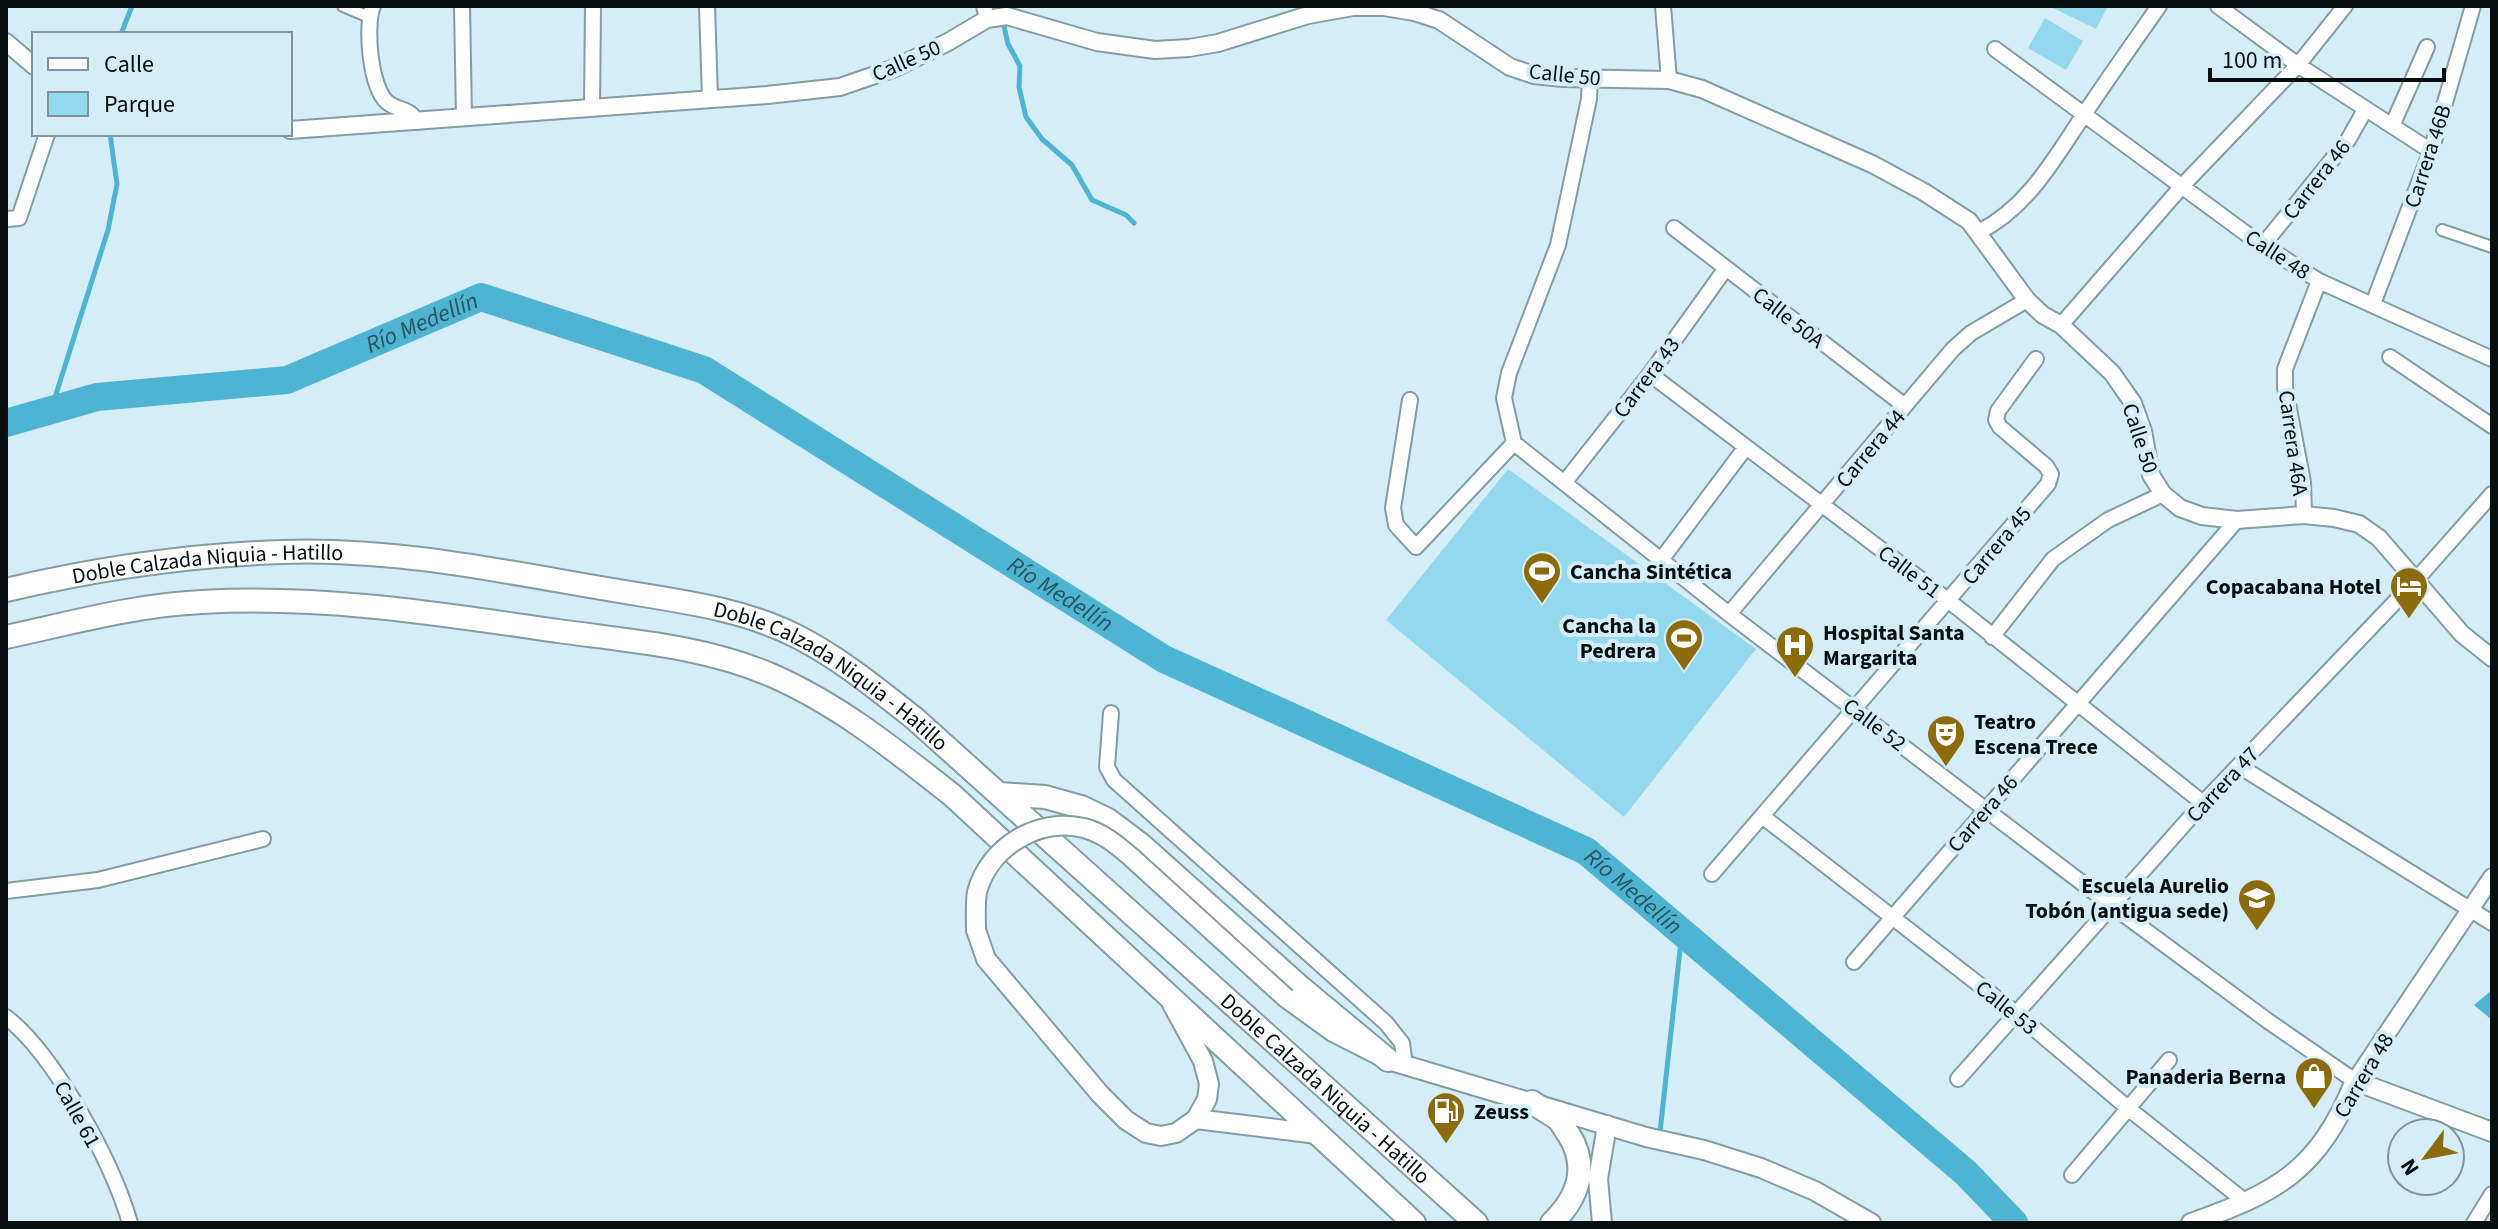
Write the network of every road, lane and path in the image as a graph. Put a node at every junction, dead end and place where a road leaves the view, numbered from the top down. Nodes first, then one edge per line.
1 (343, 6) edge
2 (462, 6) edge
3 (593, 6) edge
4 (707, 6) edge
5 (1663, 6) edge
6 (2159, 6) edge
7 (2218, 6) edge
8 (2345, 6) edge
9 (2473, 6) edge
10 (371, 11) edge
11 (985, 12) edge
12 (1437, 13) edge
13 (6, 42) edge
14 (2427, 47) dead end
15 (1995, 49) dead end
16 (32, 64) edge
17 (2298, 65) junction
18 (1590, 79) junction
19 (1669, 80) junction
20 (710, 98) junction
21 (592, 108) junction
22 (2365, 110) junction
23 (2084, 115) junction
24 (464, 118) junction
25 (417, 122) junction
26 (2392, 126) junction
27 (292, 130) edge
28 (46, 136) edge
29 (2431, 151) junction
30 (2183, 185) junction
31 (13, 218) edge
32 (1674, 228) dead end
33 (2442, 230) dead end
34 (1979, 232) junction
35 (2263, 245) junction
36 (2492, 247) edge
37 (1726, 268) junction
38 (2319, 281) junction
39 (2027, 300) junction
40 (2373, 304) junction
41 (2061, 325) junction
42 (2390, 357) dead end
43 (2036, 359) dead end
44 (2492, 359) edge
45 (1650, 374) junction
46 (1410, 400) dead end
47 (1905, 406) junction
48 (2491, 423) edge
49 (1514, 443) junction
50 (1746, 447) junction
51 (1564, 483) junction
52 (2163, 494) junction
53 (2492, 494) edge
54 (1822, 505) junction
55 (2304, 515) junction
56 (2237, 520) junction
57 (1661, 560) junction
58 (2416, 580) junction
59 (6, 590) edge
60 (1949, 601) junction
61 (1729, 614) junction
62 (6, 637) edge
63 (1992, 637) junction
64 (2492, 658) edge
65 (2078, 704) junction
66 (1855, 708) junction
67 (1111, 713) dead end
68 (2239, 766) junction
69 (999, 794) junction
70 (2203, 803) junction
71 (1987, 808) junction
72 (1762, 816) junction
73 (263, 839) dead end
74 (1712, 874) dead end
75 (2492, 877) edge
76 (6, 891) edge
77 (2111, 905) junction
78 (2471, 910) junction
79 (1893, 916) junction
80 (2492, 923) edge
81 (1854, 962) dead end
82 (1167, 995) junction
83 (2017, 1014) junction
84 (6, 1017) edge
85 (2169, 1060) dead end
86 (1396, 1063) junction
87 (1958, 1079) dead end
88 (2355, 1081) junction
89 (1532, 1102) junction
90 (2129, 1109) junction
91 (1196, 1119) junction
92 (1607, 1125) junction
93 (2492, 1132) edge
94 (1317, 1134) junction
95 (2072, 1175) dead end
96 (2492, 1194) edge
97 (2247, 1203) junction
98 (2211, 1219) edge
99 (1476, 1222) edge
100 (130, 1223) edge
101 (1414, 1223) edge
102 (1552, 1223) edge
103 (1602, 1223) edge
104 (1871, 1223) edge
105 (2191, 1223) edge
106 (2474, 1223) edge

1 - 10 street
2 - 24 street
3 - 21 street
4 - 20 street
5 - 19 street
6 - 23 street
7 - 17 street
8 - 17 street
9 - 29 street, Carrera 46B
10 - 25 street
11 - 12 street, Calle 50
11 - 20 street, Calle 50
12 - 18 street, Calle 50
13 - 16 street
14 - 26 street
15 - 23 street, Calle 48
17 - 22 street
17 - 30 street
18 - 19 street, Calle 50
18 - 49 street
19 - 34 street, Calle 50
20 - 21 street, Calle 50
21 - 24 street, Calle 50
22 - 26 street
22 - 35 street, Carrera 46
23 - 30 street, Calle 48
23 - 34 street
24 - 25 street, Calle 50
25 - 27 street, Calle 50
26 - 29 street
28 - 31 street
29 - 40 street, Carrera 46B
30 - 35 street, Calle 48
30 - 41 street
32 - 37 street, Calle 50A
33 - 36 street
34 - 39 street, Calle 50
35 - 38 street, Calle 48
37 - 45 street, Carrera 43
37 - 47 street, Calle 50A
38 - 40 street, Calle 48
38 - 55 street, Carrera 46A
39 - 41 street, Calle 50
39 - 47 street, Carrera 44
40 - 44 street, Calle 48
41 - 52 street, Calle 50
42 - 48 street
43 - 60 street, Carrera 45
45 - 50 street, Calle 51
45 - 51 street, Carrera 43
46 - 49 street
47 - 54 street, Carrera 44
49 - 51 street, Calle 52
50 - 54 street, Calle 51
50 - 57 street
51 - 57 street, Calle 52
52 - 56 street, Calle 50
52 - 63 street
53 - 58 street, Carrera 47
54 - 60 street, Calle 51
54 - 61 street, Carrera 44
55 - 56 street, Calle 50
55 - 58 street, Calle 50
56 - 65 street, Carrera 46
57 - 61 street, Calle 52
58 - 64 street, Calle 50
58 - 68 street, Carrera 47
59 - 69 highway, Doble Calzada Niquia - Hatillo
60 - 63 street, Calle 51
60 - 66 street, Carrera 45
61 - 66 street, Calle 52
62 - 82 highway, Doble Calzada Niquia - Hatillo
63 - 65 street, Calle 51
65 - 70 street, Calle 51
65 - 71 street, Carrera 46
66 - 71 street, Calle 52
66 - 72 street, Carrera 45
67 - 86 street
68 - 70 street, Carrera 47
68 - 78 street
69 - 86 highway
69 - 99 highway, Doble Calzada Niquia - Hatillo
70 - 77 street, Carrera 47
71 - 77 street, Calle 52
71 - 79 street, Carrera 46
72 - 74 street, Carrera 45
72 - 79 street, Calle 53
73 - 76 street
75 - 78 street, Carrera 48
77 - 83 street, Carrera 47
77 - 88 street, Calle 52
78 - 80 street
78 - 88 street, Carrera 48
79 - 81 street, Carrera 46
79 - 83 street, Calle 53
82 - 91 main road
82 - 94 highway, Doble Calzada Niquia - Hatillo
83 - 87 street, Carrera 47
83 - 90 street, Calle 53
84 - 100 street, Calle 61
85 - 90 street
86 - 89 main road
86 - 91 main road, bridge
88 - 93 main road, Calle 52
88 - 97 main road, Carrera 48
89 - 92 main road
89 - 102 highway
90 - 95 street
90 - 97 street, Calle 53
91 - 94 main road
92 - 103 main road
92 - 104 main road
94 - 101 highway, Doble Calzada Niquia - Hatillo
96 - 106 street
97 - 98 main road, Carrera 48
98 - 105 main road, Carrera 48

